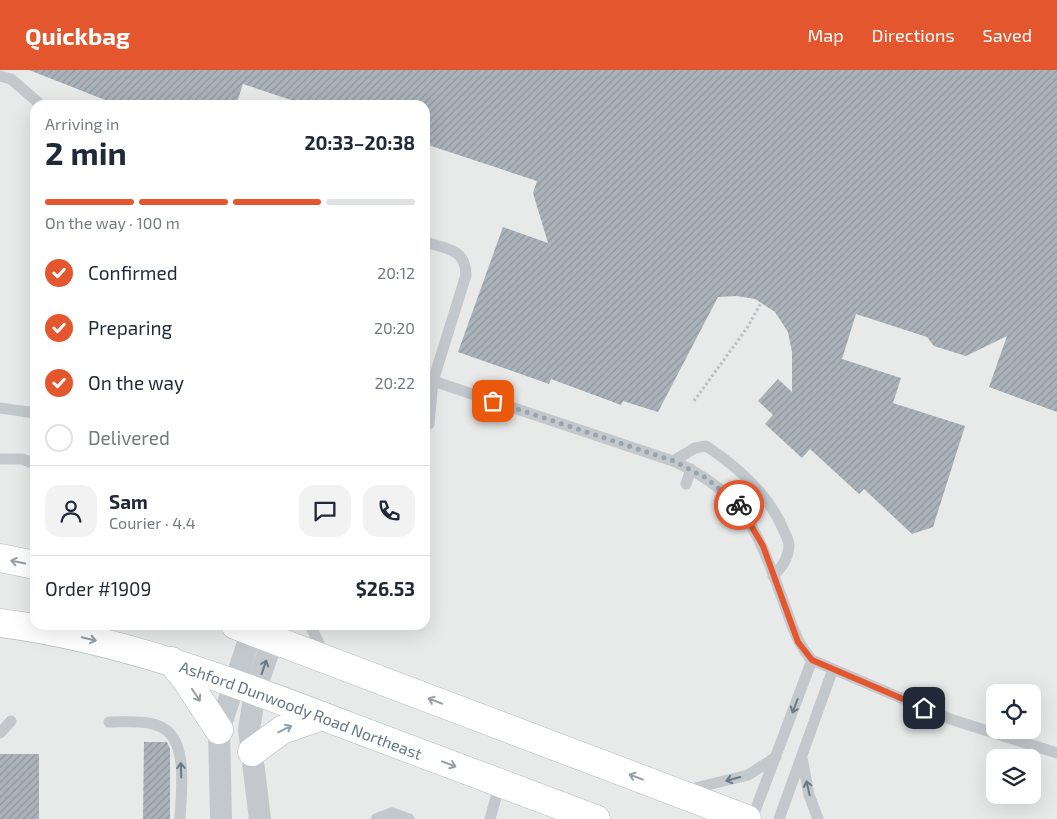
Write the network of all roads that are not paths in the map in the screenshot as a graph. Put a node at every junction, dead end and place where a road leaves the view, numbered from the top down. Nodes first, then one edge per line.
1 (0, 76) edge
2 (34, 100) edge
3 (430, 244) edge
4 (430, 382) edge
5 (430, 385) edge
6 (0, 408) edge
7 (30, 412) edge
8 (0, 458) edge
9 (674, 461) junction
10 (30, 462) edge
11 (691, 469) junction
12 (686, 484) dead end
13 (0, 558) edge
14 (30, 564) edge
15 (773, 576) junction
16 (0, 623) edge
17 (30, 628) edge
18 (40, 630) edge
19 (259, 630) edge
20 (261, 630) edge
21 (312, 630) edge
22 (812, 660) junction
23 (171, 662) junction
24 (332, 662) junction
25 (834, 670) junction
26 (245, 687) junction
27 (322, 716) junction
28 (11, 721) dead end
29 (109, 722) dead end
30 (219, 730) junction
31 (0, 733) edge
32 (252, 752) junction
33 (1057, 753) edge
34 (776, 757) junction
35 (802, 757) junction
36 (500, 783) junction
37 (675, 792) junction
38 (561, 813) edge
39 (180, 819) edge
40 (221, 819) edge
41 (260, 819) edge
42 (376, 819) edge
43 (409, 819) edge
44 (490, 819) edge
45 (596, 819) edge
46 (747, 819) edge
47 (752, 819) edge
48 (779, 819) edge
49 (818, 819) edge

1 - 2 lane
3 - 4 lane
5 - 9 lane
6 - 7 lane
8 - 10 lane
9 - 11 lane
9 - 15 lane
11 - 12 lane
11 - 15 lane
14 -> 13 main road
15 - 22 lane
16 -> 17 main road, Ashford Dunwoody Road Northeast
18 -> 23 main road, Ashford Dunwoody Road Northeast
19 - 26 street
20 - 24 main road
21 - 24 lane
22 - 25 lane
22 -> 34 lane
23 - 26 main road, Ashford Dunwoody Road Northeast
23 -> 30 main road
37 -> 24 main road
25 - 33 lane
25 - 35 lane
26 - 27 main road, Ashford Dunwoody Road Northeast
26 - 30 street
26 - 32 street
32 -> 27 main road
27 -> 36 main road, Ashford Dunwoody Road Northeast
28 - 31 lane
39 -> 29 lane
30 - 40 street
32 - 41 street
34 -> 37 lane
34 - 47 lane
35 - 48 lane
49 -> 35 lane
36 - 38 main road, Ashford Dunwoody Road Northeast
36 - 44 lane
37 - 46 main road
38 - 45 main road, Ashford Dunwoody Road Northeast
42 - 43 lane

